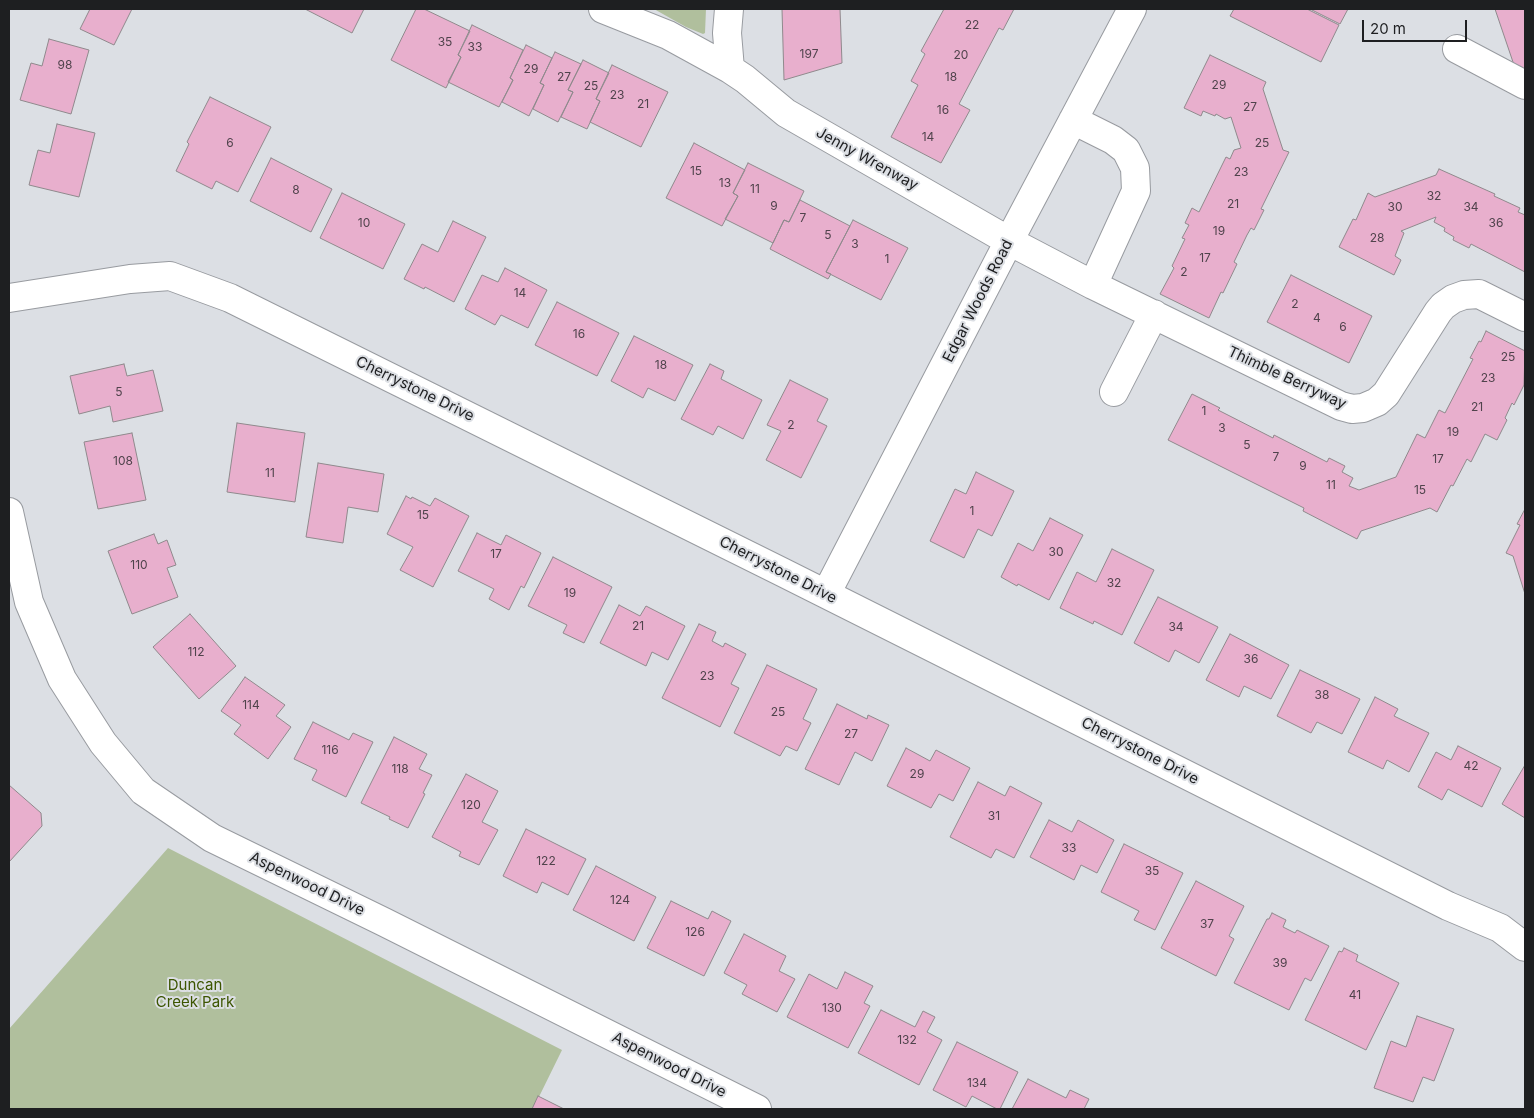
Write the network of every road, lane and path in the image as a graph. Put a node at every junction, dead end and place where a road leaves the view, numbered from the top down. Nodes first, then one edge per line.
1 (603, 9) edge
2 (729, 9) edge
3 (1132, 9) edge
4 (1457, 50) dead end
5 (730, 69) junction
6 (1525, 85) edge
7 (1073, 120) junction
8 (1009, 241) junction
9 (1093, 285) junction
10 (9, 298) edge
11 (1154, 314) junction
12 (1525, 317) edge
13 (1114, 392) dead end
14 (9, 512) edge
15 (826, 594) junction
16 (1525, 947) edge
17 (757, 1109) edge

1 - 5 street, Jenny Wrenway
2 - 5 street
3 - 7 street, Edgar Woods Road
4 - 6 street
5 - 8 street, Jenny Wrenway
7 - 8 street, Edgar Woods Road
7 - 9 street
8 - 9 street, Thimble Berryway
8 - 15 street, Edgar Woods Road
9 - 11 street, Thimble Berryway
10 - 15 street, Cherrystone Drive
11 - 12 street, Thimble Berryway
11 - 13 street
14 - 17 street, Aspenwood Drive
15 - 16 street, Cherrystone Drive

